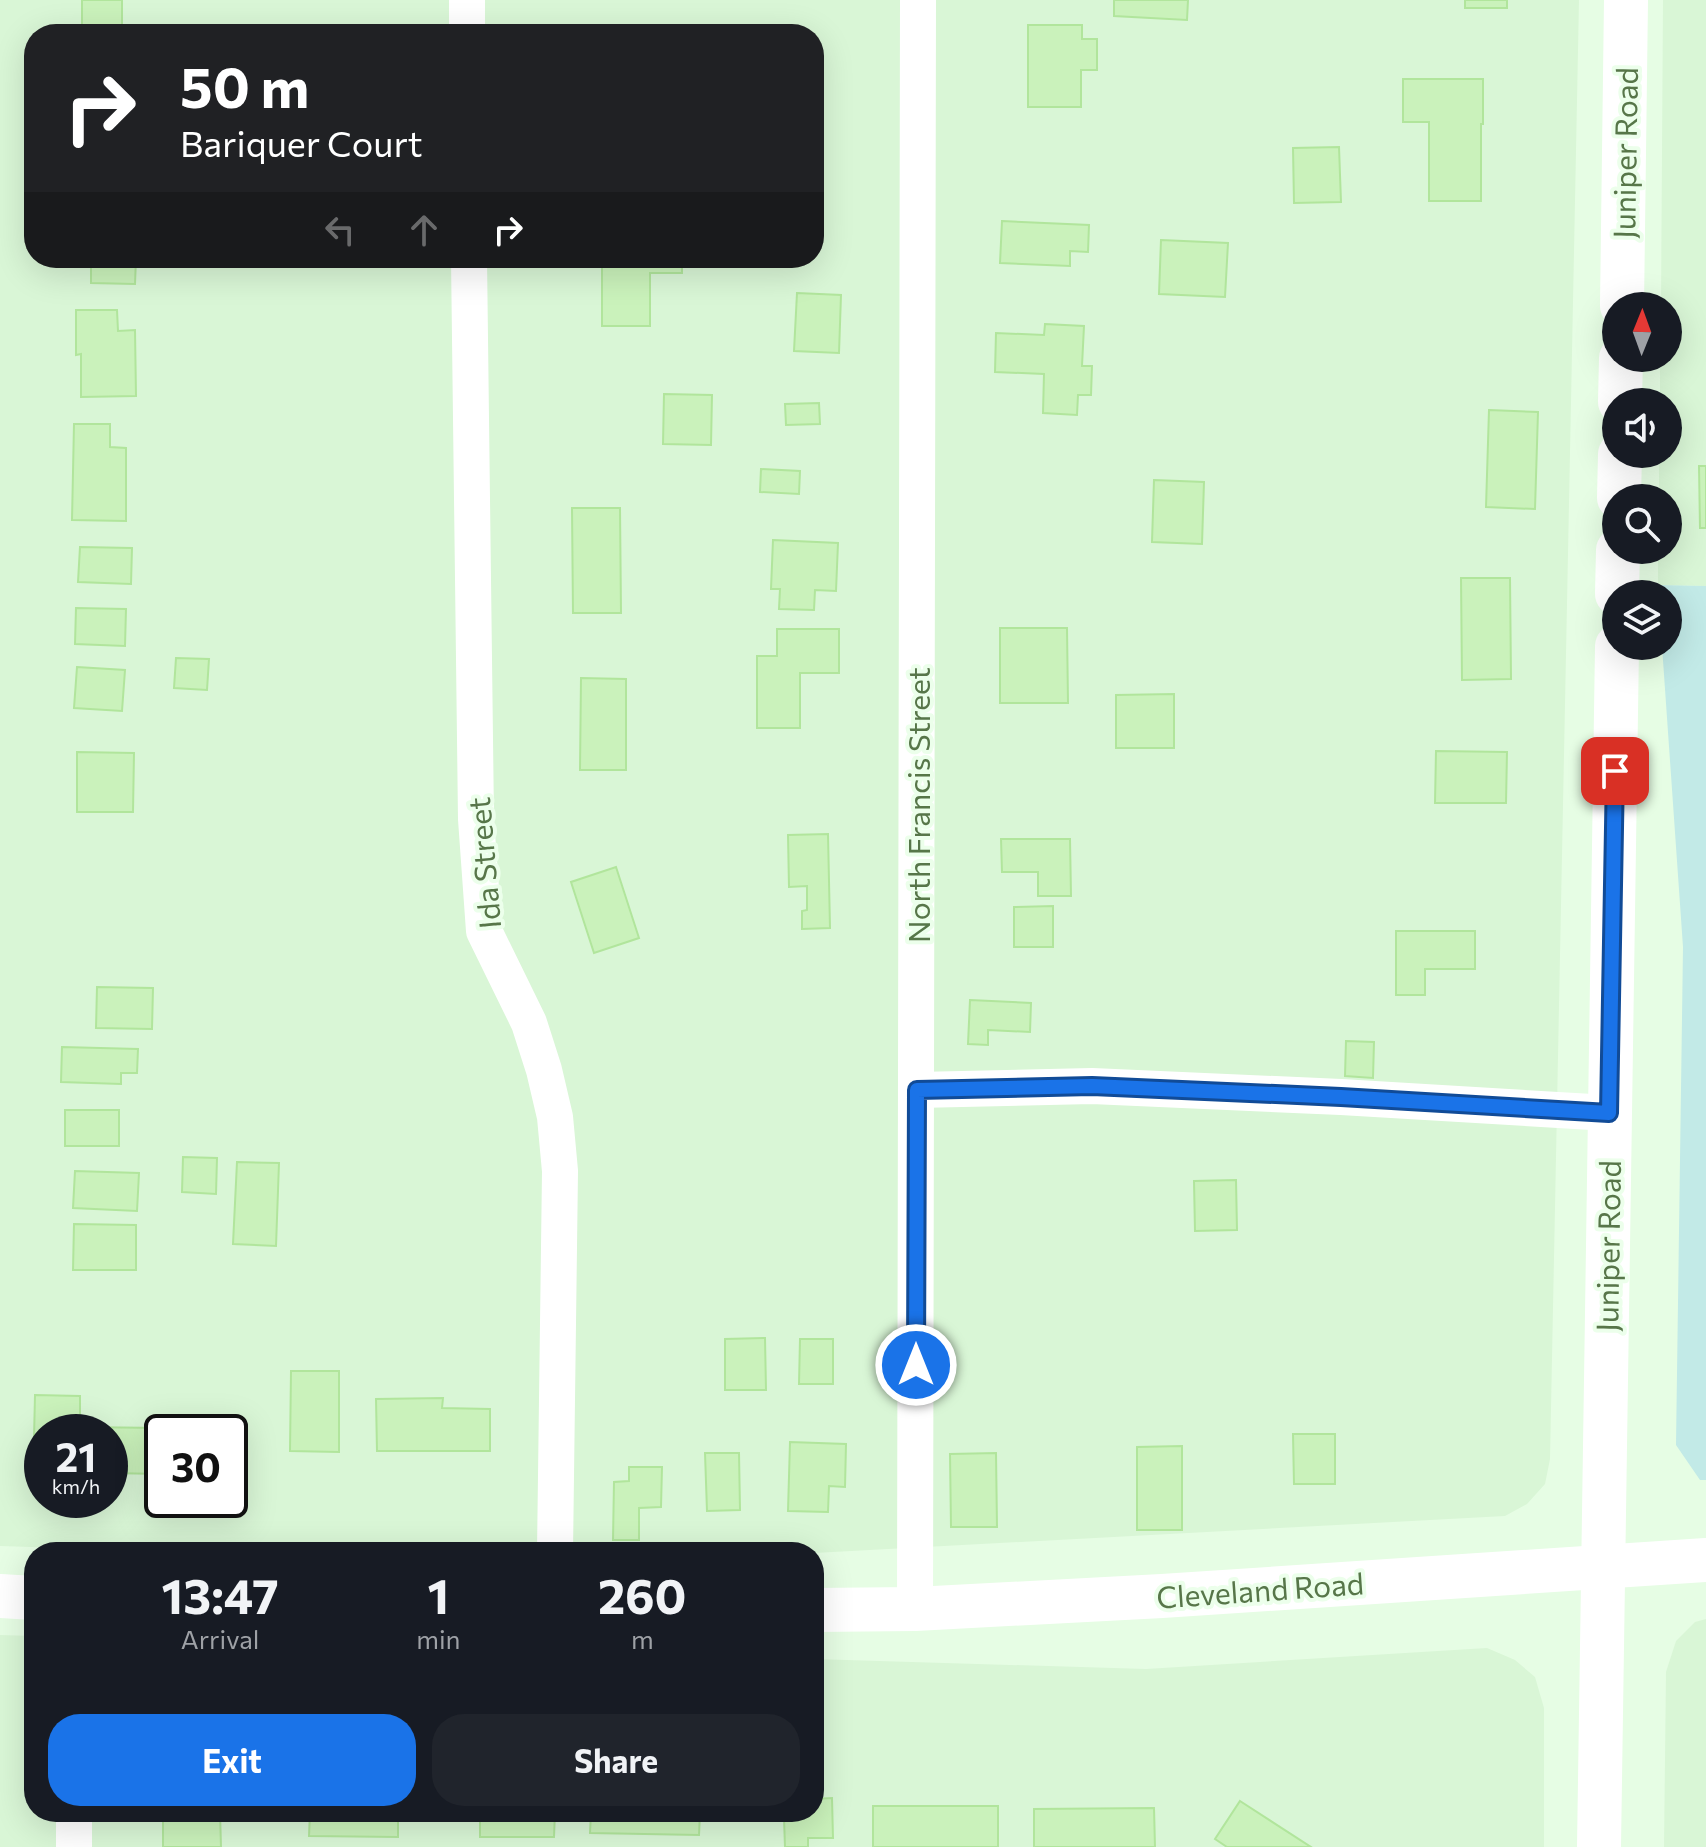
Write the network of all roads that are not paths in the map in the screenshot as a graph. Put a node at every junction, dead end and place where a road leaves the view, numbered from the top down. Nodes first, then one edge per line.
1 (467, 0) edge
2 (918, 0) edge
3 (1626, 0) edge
4 (467, 24) edge
5 (469, 268) edge
6 (1622, 292) edge
7 (1617, 660) edge
8 (917, 1090) junction
9 (1609, 1113) junction
10 (555, 1542) edge
11 (1706, 1560) edge
12 (1603, 1566) junction
13 (0, 1596) edge
14 (24, 1597) edge
15 (915, 1609) junction
16 (824, 1610) edge
17 (74, 1822) edge
18 (74, 1847) edge
19 (1599, 1847) edge

1 - 4 street
2 - 8 street, North Francis Street
3 - 6 street, Juniper Road
5 - 10 street, Ida Street
7 - 9 street, Juniper Road
8 - 9 street
8 - 15 street, North Francis Street
9 - 12 street, Juniper Road
11 - 12 street, Cleveland Road
12 - 15 street, Cleveland Road
12 - 19 street, Juniper Road
13 - 14 street
15 - 16 street, Cleveland Road
17 - 18 street

